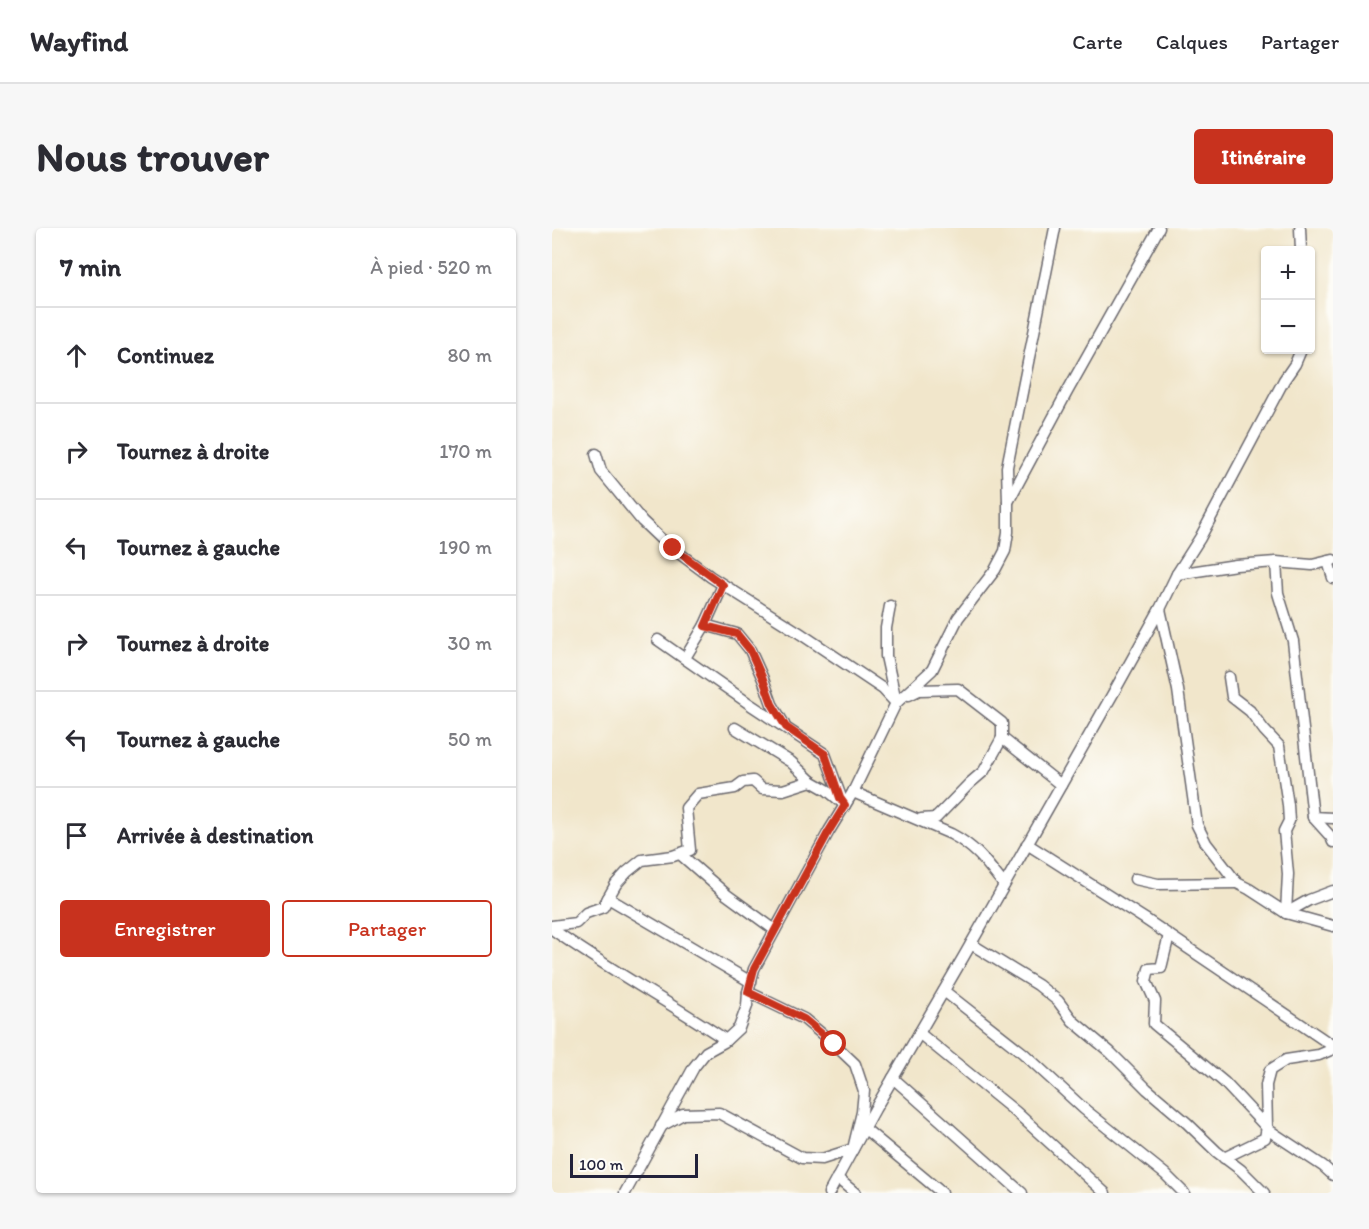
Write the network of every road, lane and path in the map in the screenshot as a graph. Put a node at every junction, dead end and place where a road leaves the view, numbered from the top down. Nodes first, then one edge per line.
1 (1055, 228) edge
2 (1159, 228) edge
3 (1300, 228) edge
4 (1301, 246) edge
5 (1299, 354) edge
6 (596, 453) dead end
7 (1008, 502) junction
8 (1331, 560) edge
9 (1276, 562) junction
10 (1178, 574) junction
11 (1333, 578) edge
12 (723, 585) junction
13 (890, 606) dead end
14 (1160, 609) junction
15 (705, 626) junction
16 (658, 640) dead end
17 (685, 658) junction
18 (1229, 677) dead end
19 (896, 703) junction
20 (786, 727) junction
21 (735, 728) dead end
22 (1002, 738) junction
23 (811, 782) junction
24 (1061, 785) junction
25 (853, 792) junction
26 (845, 805) junction
27 (1313, 817) junction
28 (1333, 818) edge
29 (918, 820) junction
30 (1333, 842) edge
31 (1028, 844) junction
32 (680, 854) junction
33 (1135, 879) dead end
34 (1237, 883) junction
35 (1004, 885) junction
36 (1333, 891) edge
37 (608, 898) junction
38 (1286, 913) junction
39 (1333, 926) edge
40 (552, 928) edge
41 (775, 930) junction
42 (1169, 935) junction
43 (971, 944) junction
44 (750, 987) junction
45 (944, 991) junction
46 (919, 1033) junction
47 (726, 1040) junction
48 (1333, 1048) edge
49 (893, 1078) junction
50 (661, 1126) junction
51 (1267, 1127) junction
52 (864, 1128) junction
53 (853, 1149) junction
54 (1224, 1158) junction
55 (1333, 1175) edge
56 (837, 1178) junction
57 (625, 1193) edge
58 (829, 1193) edge
59 (855, 1193) edge
60 (942, 1193) edge
61 (1022, 1193) edge
62 (1105, 1193) edge
63 (1184, 1193) edge
64 (1264, 1193) edge

1 - 7 street
2 - 7 street
3 - 4 street
5 - 10 street
6 - 12 street
7 - 19 street
8 - 9 street
8 - 11 street
9 - 10 street
9 - 27 street
10 - 14 street
12 - 15 street
12 - 19 street
13 - 19 street
14 - 24 street
14 - 34 street
15 - 17 street
15 - 20 street
16 - 17 street
17 - 20 street
18 - 38 street
19 - 22 street
19 - 25 street
20 - 26 street
21 - 23 street
22 - 24 street
22 - 29 street
23 - 26 street
23 - 32 street
24 - 31 street
25 - 26 street
25 - 29 street
26 - 41 street
27 - 28 street
27 - 30 street
29 - 35 street
31 - 35 street
31 - 42 street
32 - 37 street
32 - 41 street
33 - 34 street
34 - 38 street
35 - 43 street
36 - 38 street
37 - 40 street
37 - 44 street
38 - 39 street
40 - 47 street
41 - 44 street
42 - 48 street
42 - 51 street
43 - 45 street
43 - 54 street
44 - 47 street
44 - 53 street
45 - 46 street
45 - 63 street
46 - 49 street
46 - 62 street
47 - 50 street
48 - 51 street
49 - 52 street
49 - 61 street
50 - 53 street
50 - 57 street
51 - 54 street
51 - 55 street
52 - 53 street
52 - 60 street
53 - 56 street
54 - 64 street
56 - 58 street
56 - 59 street

